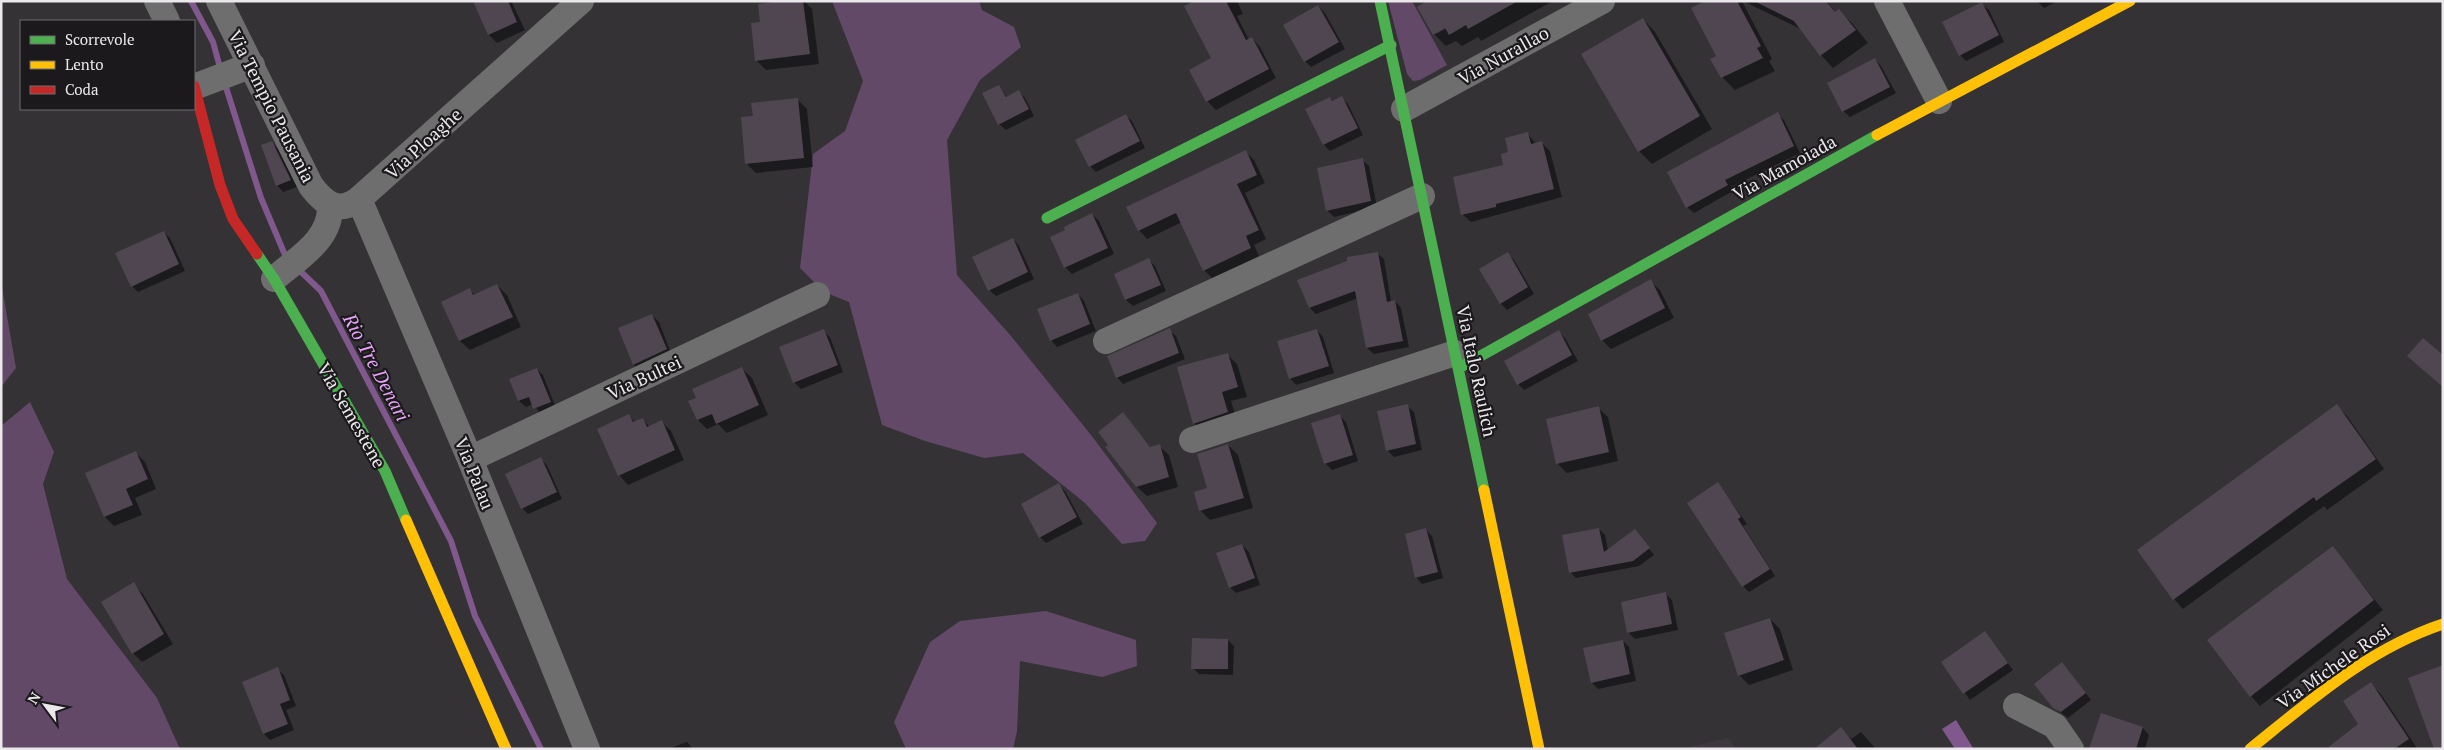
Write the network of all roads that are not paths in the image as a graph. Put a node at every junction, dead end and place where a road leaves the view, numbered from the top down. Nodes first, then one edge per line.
1 (157, 1) edge
2 (219, 1) edge
3 (581, 1) edge
4 (1380, 1) edge
5 (1602, 1) edge
6 (1887, 1) edge
7 (2130, 1) edge
8 (166, 20) edge
9 (1391, 45) junction
10 (252, 65) junction
11 (195, 87) edge
12 (195, 91) edge
13 (1939, 101) junction
14 (1404, 109) junction
15 (1422, 196) junction
16 (359, 199) junction
17 (330, 206) junction
18 (1047, 218) dead end
19 (274, 278) junction
20 (817, 295) dead end
21 (1106, 341) dead end
22 (1457, 361) junction
23 (1192, 440) dead end
24 (470, 459) junction
25 (2443, 624) edge
26 (2016, 706) dead end
27 (506, 749) edge
28 (587, 749) edge
29 (1539, 749) edge
30 (2071, 749) edge
31 (2250, 749) edge

1 - 8 street
2 - 10 street, Via Tempio Pausania
3 - 16 street, Via Ploaghe
4 - 9 street, Via Italo Raulich
5 - 14 street, Via Nurallao
6 - 13 street
7 - 13 street, Via Mamoiada
9 - 14 street, Via Italo Raulich
9 - 18 street
10 - 11 street
10 - 17 street, Via Tempio Pausania
12 - 19 street, Via Semestene
13 - 22 street, Via Mamoiada
14 - 15 street, Via Italo Raulich
15 - 21 street
15 - 22 street, Via Italo Raulich
16 - 17 street, Via Ploaghe
16 - 24 street, Via Palau
17 - 19 street
19 - 27 street, Via Semestene
20 - 24 street, Via Bultei
22 - 23 street
22 - 29 street, Via Italo Raulich
24 - 28 street, Via Palau
25 - 31 street, Via Michele Rosi
26 - 30 street

